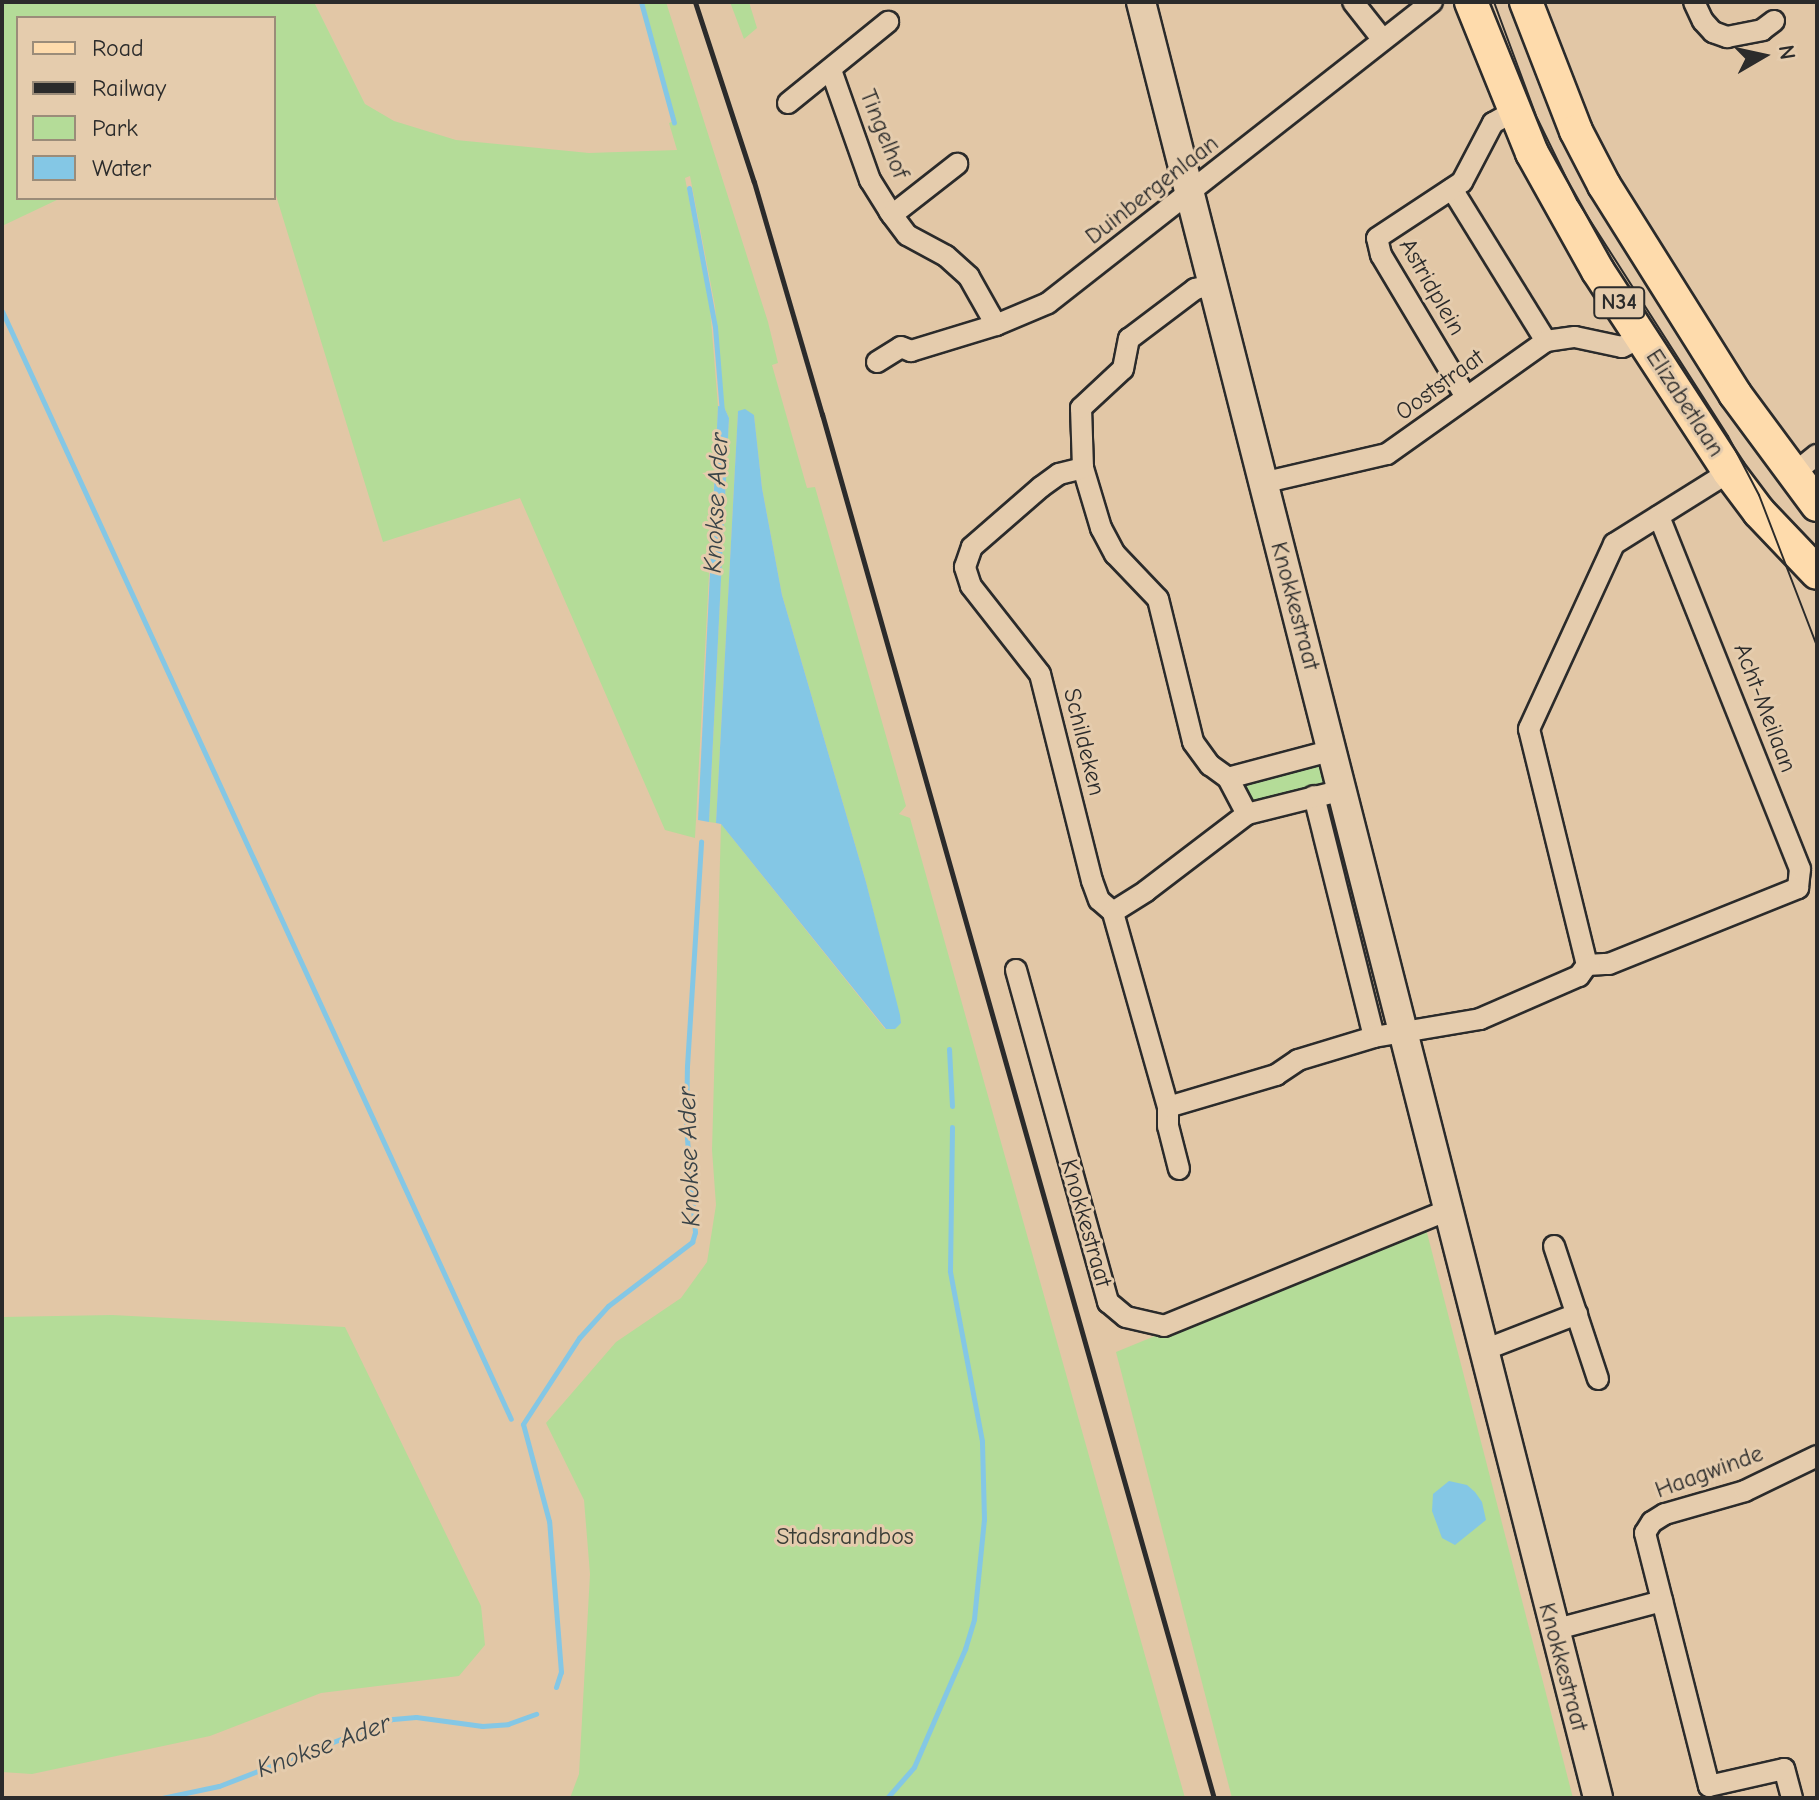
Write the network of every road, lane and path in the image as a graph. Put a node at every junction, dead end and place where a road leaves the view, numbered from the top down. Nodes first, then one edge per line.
1 (1141, 2) edge
2 (1353, 2) edge
3 (1432, 2) edge
4 (1471, 2) edge
5 (1526, 2) edge
6 (1694, 2) edge
7 (888, 22) dead end
8 (1770, 32) dead end
9 (1383, 40) junction
10 (831, 70) junction
11 (788, 103) dead end
12 (1513, 112) junction
13 (957, 164) dead end
14 (1452, 189) junction
15 (1189, 194) junction
16 (892, 215) junction
17 (1211, 285) junction
18 (996, 325) junction
19 (1642, 337) junction
20 (1546, 341) junction
21 (877, 362) dead end
22 (1466, 397) junction
23 (1805, 465) edge
24 (1083, 468) junction
25 (1729, 472) junction
26 (1262, 483) junction
27 (1817, 505) edge
28 (1659, 516) junction
29 (1817, 573) edge
30 (1333, 750) junction
31 (1228, 778) junction
32 (1343, 790) junction
33 (1314, 796) junction
34 (1247, 814) junction
35 (1113, 912) junction
36 (1587, 965) junction
37 (1016, 970) dead end
38 (1405, 1030) junction
39 (1374, 1037) junction
40 (1168, 1107) junction
41 (1179, 1169) dead end
42 (1450, 1209) junction
43 (1554, 1246) dead end
44 (1577, 1314) junction
45 (1484, 1350) junction
46 (1598, 1379) dead end
47 (1817, 1456) edge
48 (1662, 1601) junction
49 (1553, 1630) junction
50 (1710, 1792) edge
51 (1598, 1798) edge
52 (1792, 1798) edge

1 - 15 street, Knokkestraat
2 - 9 street
3 - 9 street, Duinbergenlaan
4 - 12 main road, Elizabetlaan / N34
5 - 23 main road, Elizabetlaan / N34
6 - 8 street
7 - 10 street, Tingelhof
9 - 15 street, Duinbergenlaan
10 - 11 street, Tingelhof
10 - 16 street, Tingelhof
12 - 14 street, Astridplein
12 - 19 main road, Elizabetlaan / N34
13 - 16 street, Tingelhof
14 - 20 street
14 - 22 street, Astridplein
15 - 17 street, Knokkestraat
15 - 18 street, Duinbergenlaan
16 - 18 street, Tingelhof
17 - 24 street
17 - 26 street, Knokkestraat
18 - 21 street, Duinbergenlaan
19 - 20 street
19 - 25 main road, Elizabetlaan / N34
20 - 22 street, Ooststraat
22 - 26 street, Ooststraat
23 - 27 main road, Elizabetlaan / N34
24 - 31 street
24 - 35 street, Schildeken
25 - 28 street
25 - 29 main road, Elizabetlaan / N34
26 - 30 street, Knokkestraat
28 - 36 street
28 - 36 street, Acht-Meilaan
30 - 31 street
30 - 32 street, Knokkestraat
31 - 34 street
32 - 33 street
32 - 38 street, Knokkestraat
33 - 34 street
33 - 39 street
34 - 35 street
35 - 40 street, Schildeken
36 - 38 street, Acht-Meilaan
37 - 42 street, Knokkestraat
38 - 39 street
38 - 42 street, Knokkestraat
39 - 40 street
40 - 41 street, Schildeken
42 - 45 street, Knokkestraat
43 - 44 street
44 - 45 street
44 - 46 street
45 - 49 street, Knokkestraat
47 - 48 street, Haagwinde
48 - 49 street
48 - 50 street, Haagwinde
49 - 51 street, Knokkestraat
50 - 52 street, Haagwinde

